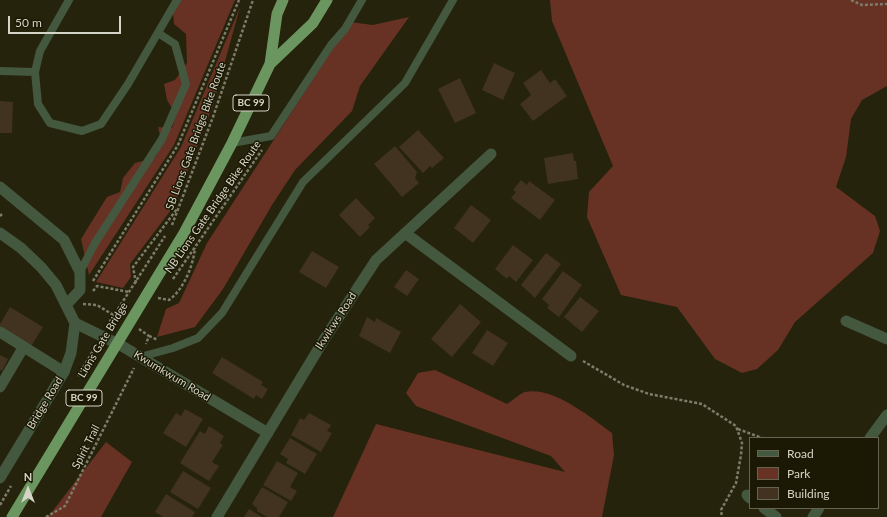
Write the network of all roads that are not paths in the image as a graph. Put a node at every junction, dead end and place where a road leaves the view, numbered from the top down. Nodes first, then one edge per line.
1 (69, 0) edge
2 (177, 0) edge
3 (284, 0) edge
4 (327, 0) edge
5 (362, 0) edge
6 (453, 0) edge
7 (158, 33) junction
8 (270, 64) junction
9 (0, 71) edge
10 (35, 72) junction
11 (232, 143) junction
12 (491, 154) dead end
13 (0, 187) edge
14 (0, 233) edge
15 (405, 233) junction
16 (80, 272) junction
17 (67, 304) junction
18 (846, 321) dead end
19 (75, 323) junction
20 (0, 332) edge
21 (887, 339) edge
22 (23, 348) junction
23 (571, 356) road end
24 (140, 357) junction
25 (64, 372) junction
26 (0, 387) edge
27 (887, 416) edge
28 (268, 432) junction
29 (871, 437) edge
30 (0, 478) edge
31 (765, 509) edge
32 (12, 517) edge
33 (217, 517) edge
34 (776, 517) edge

1 - 10 lane
2 - 7 lane
3 - 8 highway, BC 99
4 - 8 highway, BC 99
5 - 11 lane
6 - 24 lane
7 - 10 lane
7 - 16 lane
8 - 11 highway, BC 99
9 - 10 lane
11 - 32 highway, Lions Gate Bridge / BC 99
12 - 15 street, Ikwikws Road
13 - 16 street
14 - 17 street
15 - 23 street
15 - 28 street, Ikwikws Road
16 - 17 street
17 - 19 street
18 - 21 street
19 - 24 street, Kwumkwum Road
19 - 25 street, Bridge Road
20 - 22 street
22 - 25 street
22 - 26 street
24 - 28 street, Kwumkwum Road
25 - 30 street, Bridge Road
27 - 29 street
28 - 33 street, Ikwikws Road
31 - 34 street

